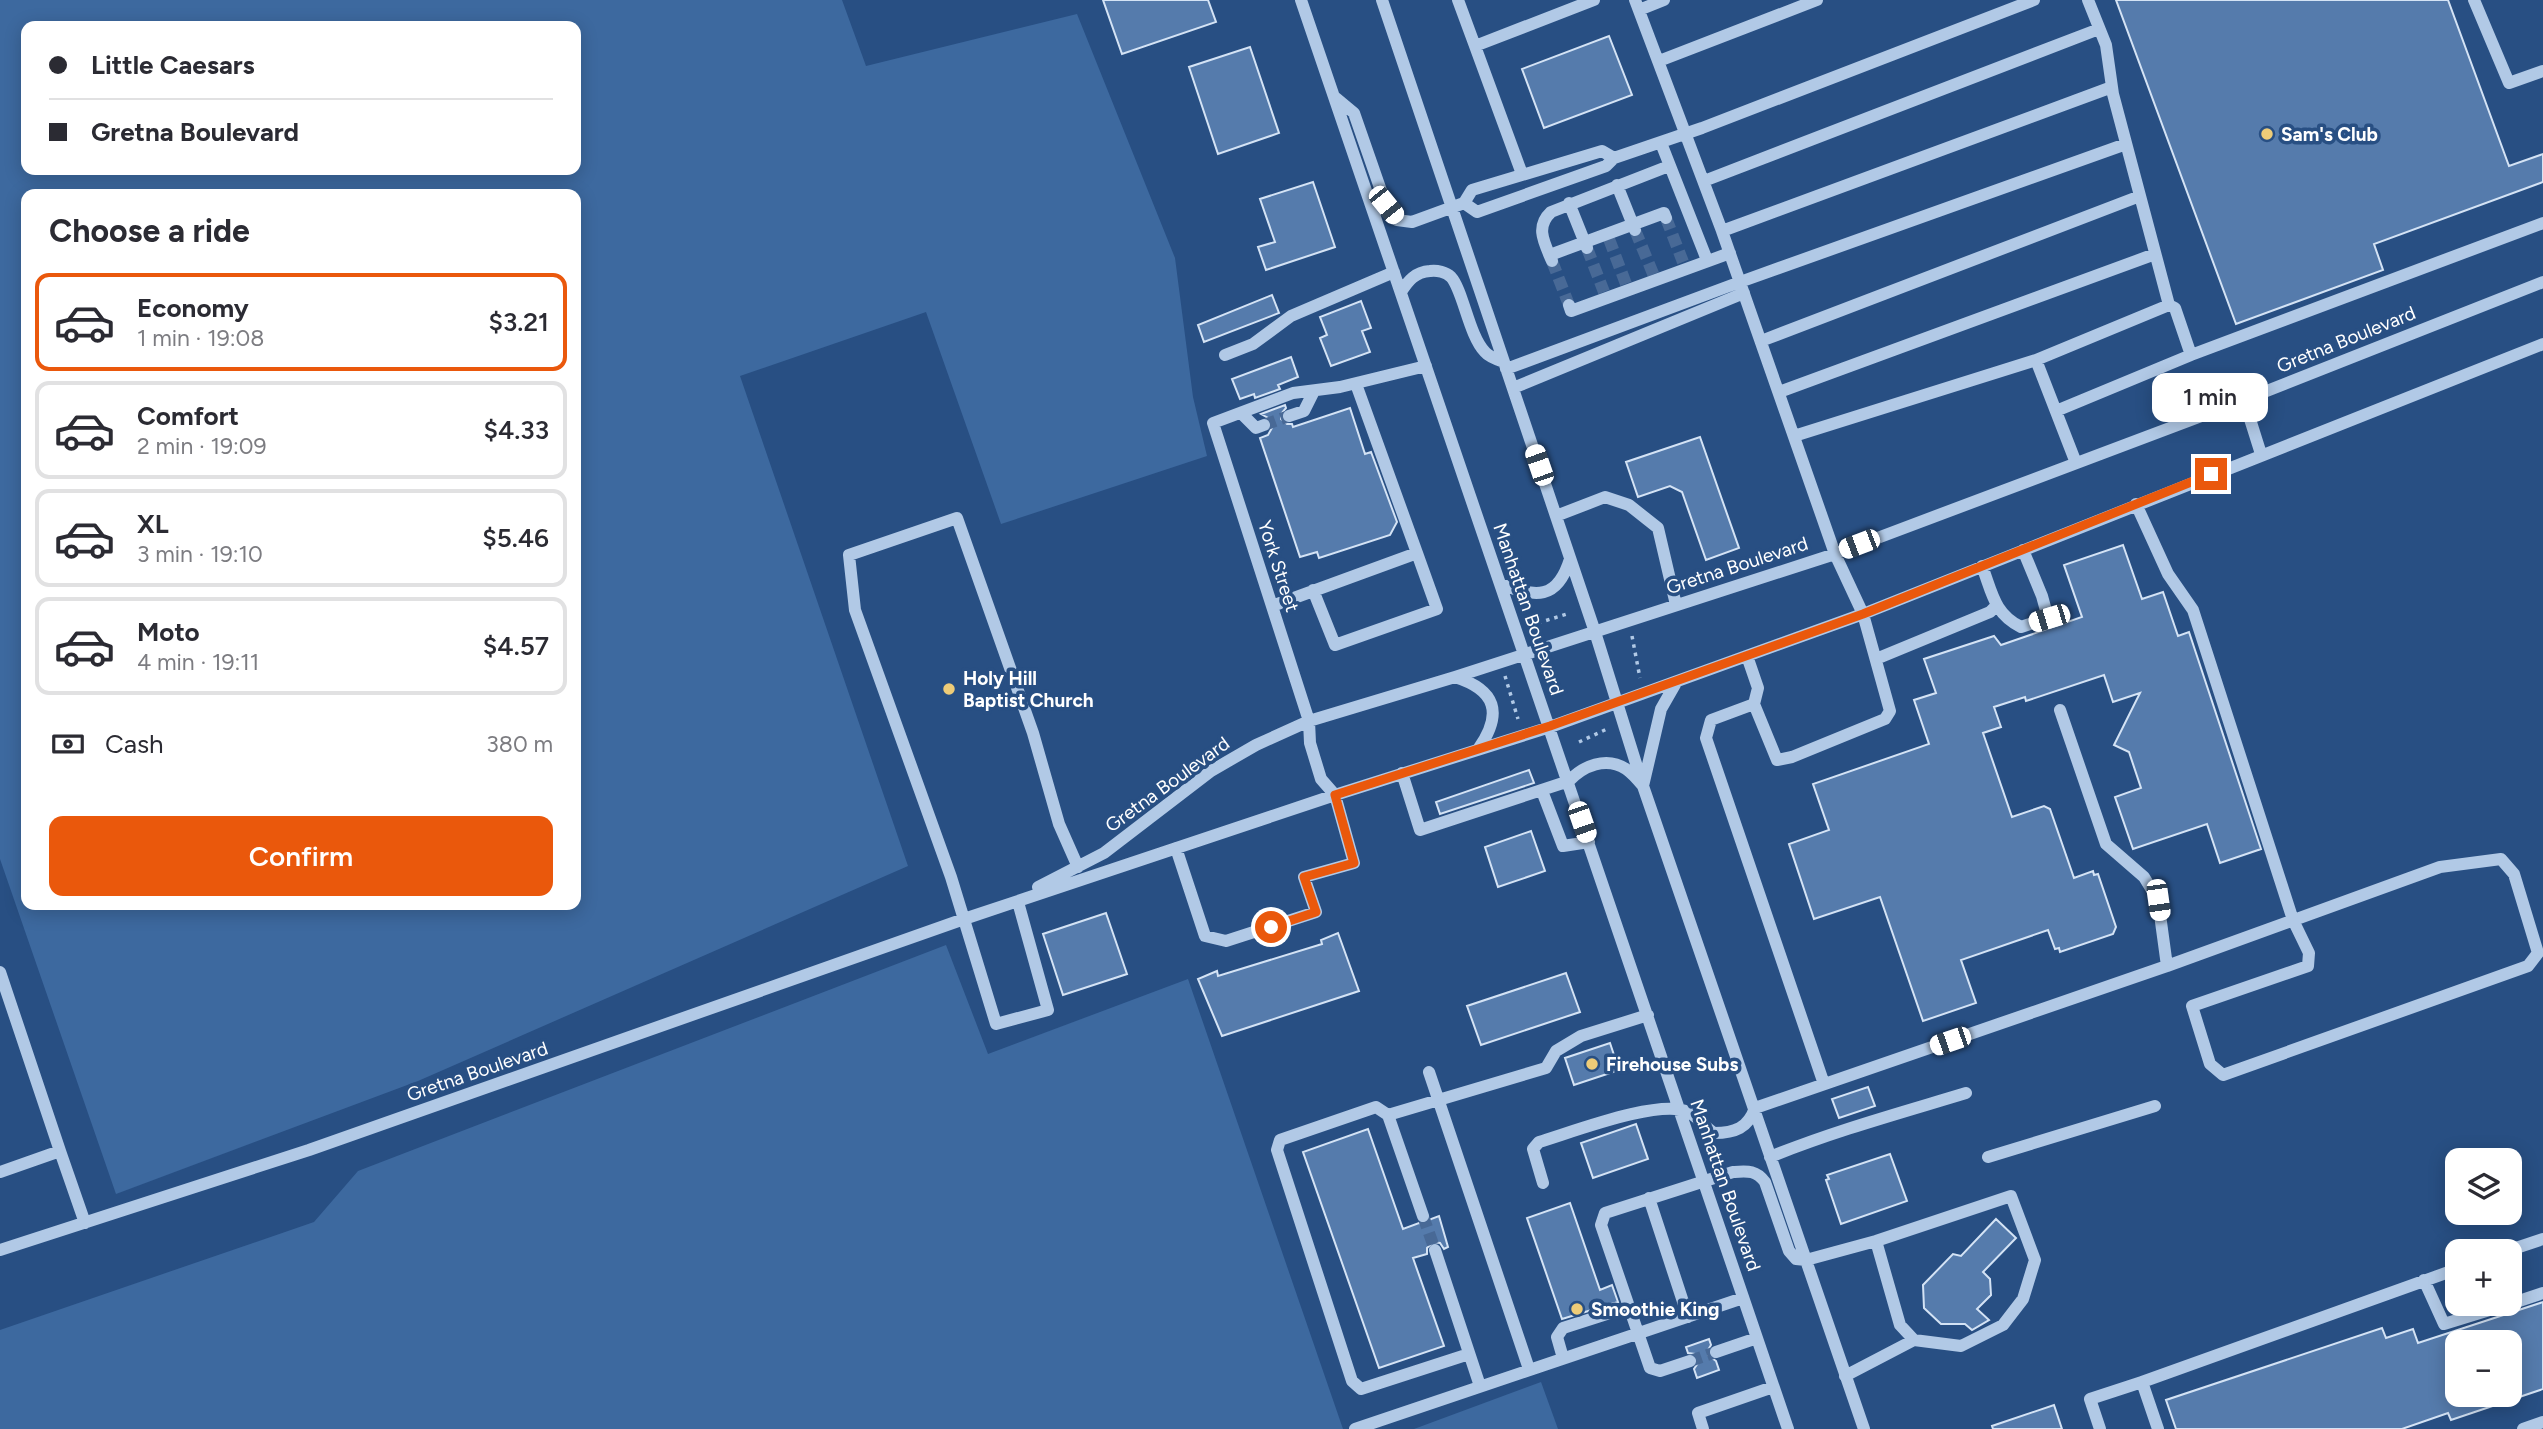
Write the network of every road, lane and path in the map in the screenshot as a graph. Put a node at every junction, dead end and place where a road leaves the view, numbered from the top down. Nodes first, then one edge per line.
1 (1301, 0) edge
2 (1382, 0) edge
3 (1458, 0) edge
4 (1594, 0) edge
5 (1664, 0) edge
6 (1816, 0) edge
7 (2034, 0) edge
8 (2088, 0) edge
9 (2474, 0) edge
10 (1637, 5) edge
11 (2099, 29) junction
12 (1475, 47) junction
13 (1659, 61) junction
14 (2543, 71) edge
15 (2112, 87) junction
16 (1336, 98) junction
17 (1686, 133) junction
18 (1661, 143) junction
19 (2126, 144) junction
20 (1614, 158) junction
21 (1670, 166) junction
22 (1522, 174) junction
23 (1704, 181) junction
24 (1617, 186) junction
25 (2140, 196) junction
26 (1569, 203) junction
27 (1458, 205) junction
28 (1665, 216) dead end
29 (2543, 223) edge
30 (1634, 227) junction
31 (1722, 231) junction
32 (1586, 245) junction
33 (1730, 253) junction
34 (2155, 254) junction
35 (1707, 260) junction
36 (1394, 272) junction
37 (2543, 282) edge
38 (1742, 288) junction
39 (1401, 292) junction
40 (1569, 305) dead end
41 (2169, 305) junction
42 (1761, 341) junction
43 (2543, 344) edge
44 (1225, 355) dead end
45 (2191, 355) junction
46 (2036, 360) junction
47 (1426, 366) junction
48 (1505, 366) junction
49 (1356, 384) junction
50 (1513, 388) junction
51 (1314, 391) junction
52 (1779, 391) junction
53 (2244, 400) junction
54 (2056, 411) junction
55 (1241, 412) junction
56 (1289, 416) tunnel mouth
57 (1264, 425) dead end
58 (1794, 436) junction
59 (2262, 454) junction
60 (2076, 463) junction
61 (2136, 505) junction
62 (1556, 516) junction
63 (2023, 550) junction
64 (1417, 554) junction
65 (1835, 554) junction
66 (1570, 558) junction
67 (1982, 566) junction
68 (1500, 584) junction
69 (1312, 590) junction
70 (1676, 605) junction
71 (1997, 605) junction
72 (1272, 606) junction
73 (1567, 614) dead end
74 (1863, 614) junction
75 (1538, 624) dead end
76 (1595, 632) junction
77 (1632, 633) dead end
78 (1524, 654) junction
79 (1747, 656) junction
80 (1876, 659) junction
81 (1504, 674) dead end
82 (1455, 677) junction
83 (1640, 678) dead end
84 (1678, 681) junction
85 (1618, 702) junction
86 (1754, 704) junction
87 (2060, 710) dead end
88 (1518, 719) dead end
89 (1309, 721) junction
90 (1550, 726) junction
91 (1609, 727) dead end
92 (1579, 742) dead end
93 (1479, 748) junction
94 (1402, 773) junction
95 (1569, 782) junction
96 (1643, 786) junction
97 (1542, 791) junction
98 (1335, 795) junction
99 (1589, 842) junction
100 (1177, 848) junction
101 (1078, 867) junction
102 (1018, 902) junction
103 (964, 919) junction
104 (2293, 920) junction
105 (2167, 966) junction
106 (0, 972) edge
107 (1648, 1015) junction
108 (1429, 1072) dead end
109 (1825, 1084) junction
110 (1966, 1094) dead end
111 (1439, 1100) junction
112 (2155, 1105) dead end
113 (1755, 1108) junction
114 (1679, 1109) junction
115 (1388, 1115) junction
116 (60, 1151) junction
117 (1770, 1157) junction
118 (1988, 1157) dead end
119 (0, 1172) edge
120 (1704, 1181) junction
121 (1543, 1183) dead end
122 (1649, 1198) junction
123 (1423, 1216) tunnel mouth
124 (85, 1223) junction
125 (2543, 1239) edge
126 (1876, 1241) junction
127 (2522, 1246) edge
128 (0, 1250) edge
129 (1435, 1250) tunnel mouth
130 (1806, 1260) junction
131 (2445, 1273) edge
132 (2424, 1280) junction
133 (2543, 1293) edge
134 (1744, 1298) junction
135 (2522, 1300) edge
136 (1631, 1313) junction
137 (2470, 1316) edge
138 (1688, 1317) junction
139 (1638, 1333) junction
140 (1757, 1338) junction
141 (1914, 1340) junction
142 (1716, 1352) tunnel mouth
143 (1469, 1354) junction
144 (1563, 1358) junction
145 (1690, 1361) tunnel mouth
146 (1529, 1369) junction
147 (1845, 1376) junction
148 (2142, 1382) junction
149 (1480, 1386) junction
150 (1773, 1387) junction
151 (2543, 1422) edge
152 (1355, 1429) edge
153 (1703, 1429) edge
154 (1788, 1429) edge
155 (1864, 1429) edge
156 (2100, 1429) edge
157 (2158, 1429) edge
158 (2523, 1429) edge

1 - 16 street, Manhattan Boulevard
2 - 27 street
3 - 12 street
4 - 12 street
5 - 10 street
6 - 13 street
7 - 17 street
8 - 11 street
9 - 14 street
10 - 13 street
11 - 15 street
11 - 23 street
12 - 22 street
13 - 17 street
15 - 19 street
15 - 31 street
16 - 27 street
16 - 36 street, Manhattan Boulevard
17 - 18 street
17 - 23 street
18 - 20 street
18 - 21 street
19 - 25 street
19 - 38 street
20 - 22 street
20 - 27 street
21 - 24 street
21 - 35 street
22 - 27 street
23 - 31 street
24 - 26 street
24 - 30 street
25 - 34 street
25 - 42 street
26 - 32 street
26 - 32 street
27 - 48 street
28 - 30 street
29 - 45 street
30 - 32 street
31 - 33 street
33 - 35 street
33 - 38 street
34 - 41 street
34 - 52 street
35 - 40 street
36 - 39 street, Manhattan Boulevard
36 - 44 street
37 - 53 street, Gretna Boulevard
38 - 42 street
38 - 48 street
38 - 50 street
39 - 47 street, Manhattan Boulevard
39 - 48 street
41 - 45 street
41 - 46 street
42 - 52 street
43 - 59 street, Gretna Boulevard
45 - 54 street
46 - 54 street
46 - 58 street
47 - 49 street
47 - 68 street, Manhattan Boulevard
48 - 50 street
49 - 51 street
49 - 64 street
50 - 62 street
51 - 55 street
51 - 56 street
52 - 58 street
53 - 59 street
53 - 60 street, Gretna Boulevard
54 - 60 street
55 - 57 street
55 - 72 street, York Street
58 - 65 street
59 - 61 street, Gretna Boulevard
60 - 65 street, Gretna Boulevard
61 - 63 street, Gretna Boulevard
61 - 104 street
62 - 66 street
62 - 70 street
63 - 67 street, Gretna Boulevard
63 - 71 street
64 - 69 street
64 - 69 street
65 - 70 street, Gretna Boulevard
65 - 74 street
66 - 68 street
66 - 76 street
67 - 71 street
67 - 74 street, Gretna Boulevard
68 - 78 street, Manhattan Boulevard
69 - 72 street
70 - 76 street, Gretna Boulevard
71 - 80 street
72 - 89 street, York Street
73 - 75 path
74 - 79 street, Gretna Boulevard
74 - 80 street
76 - 78 street, Gretna Boulevard
76 - 85 street
77 - 83 path
78 - 82 street, Gretna Boulevard
78 - 90 street, Manhattan Boulevard
79 - 84 street, Gretna Boulevard
79 - 86 street
80 - 86 street
81 - 88 path
82 - 89 street, Gretna Boulevard
82 - 93 street
84 - 85 street, Gretna Boulevard
84 - 96 street
85 - 90 street, Gretna Boulevard
85 - 96 street
86 - 109 street
87 - 105 street
89 - 98 street, York Street
89 - 101 street, Gretna Boulevard
90 - 93 street, Gretna Boulevard
90 - 95 street, Manhattan Boulevard
91 - 92 path
93 - 94 street, Gretna Boulevard
94 - 97 street
94 - 98 street, Gretna Boulevard
95 - 96 street
95 - 97 street
95 - 99 street, Manhattan Boulevard
96 - 113 street
97 - 99 street
98 - 100 street, Gretna Boulevard
98 - 100 street, York Street
99 - 107 street, Manhattan Boulevard
100 - 102 street, Gretna Boulevard
101 - 103 street, Gretna Boulevard
101 - 103 street
102 - 103 street, Gretna Boulevard
102 - 103 street
103 - 124 street, Gretna Boulevard
104 - 104 street
104 - 105 street
105 - 109 street
106 - 116 street
107 - 111 street
107 - 114 street, Manhattan Boulevard
108 - 111 street
109 - 113 street
110 - 117 street
111 - 115 street
111 - 146 street
112 - 118 street
113 - 114 street
113 - 117 street
114 - 120 street, Manhattan Boulevard
114 - 121 street
115 - 123 street
115 - 143 street
116 - 119 street
116 - 124 street
117 - 130 street
120 - 122 street
120 - 130 street
120 - 134 street, Manhattan Boulevard
122 - 136 street
122 - 138 street
124 - 128 street, Gretna Boulevard
125 - 127 street
126 - 130 street
126 - 141 street
126 - 141 street
129 - 143 street
130 - 147 street
131 - 132 street
132 - 137 street
132 - 148 street
133 - 135 street
134 - 138 street
134 - 140 street, Manhattan Boulevard
136 - 139 street
136 - 144 street
138 - 139 street
139 - 144 street
139 - 145 street
140 - 142 street
140 - 150 street, Manhattan Boulevard
141 - 147 street
143 - 149 street
144 - 146 street
146 - 149 street
147 - 155 street
148 - 156 street
148 - 157 street
149 - 152 street
150 - 153 street
150 - 154 street, Manhattan Boulevard
151 - 158 street

